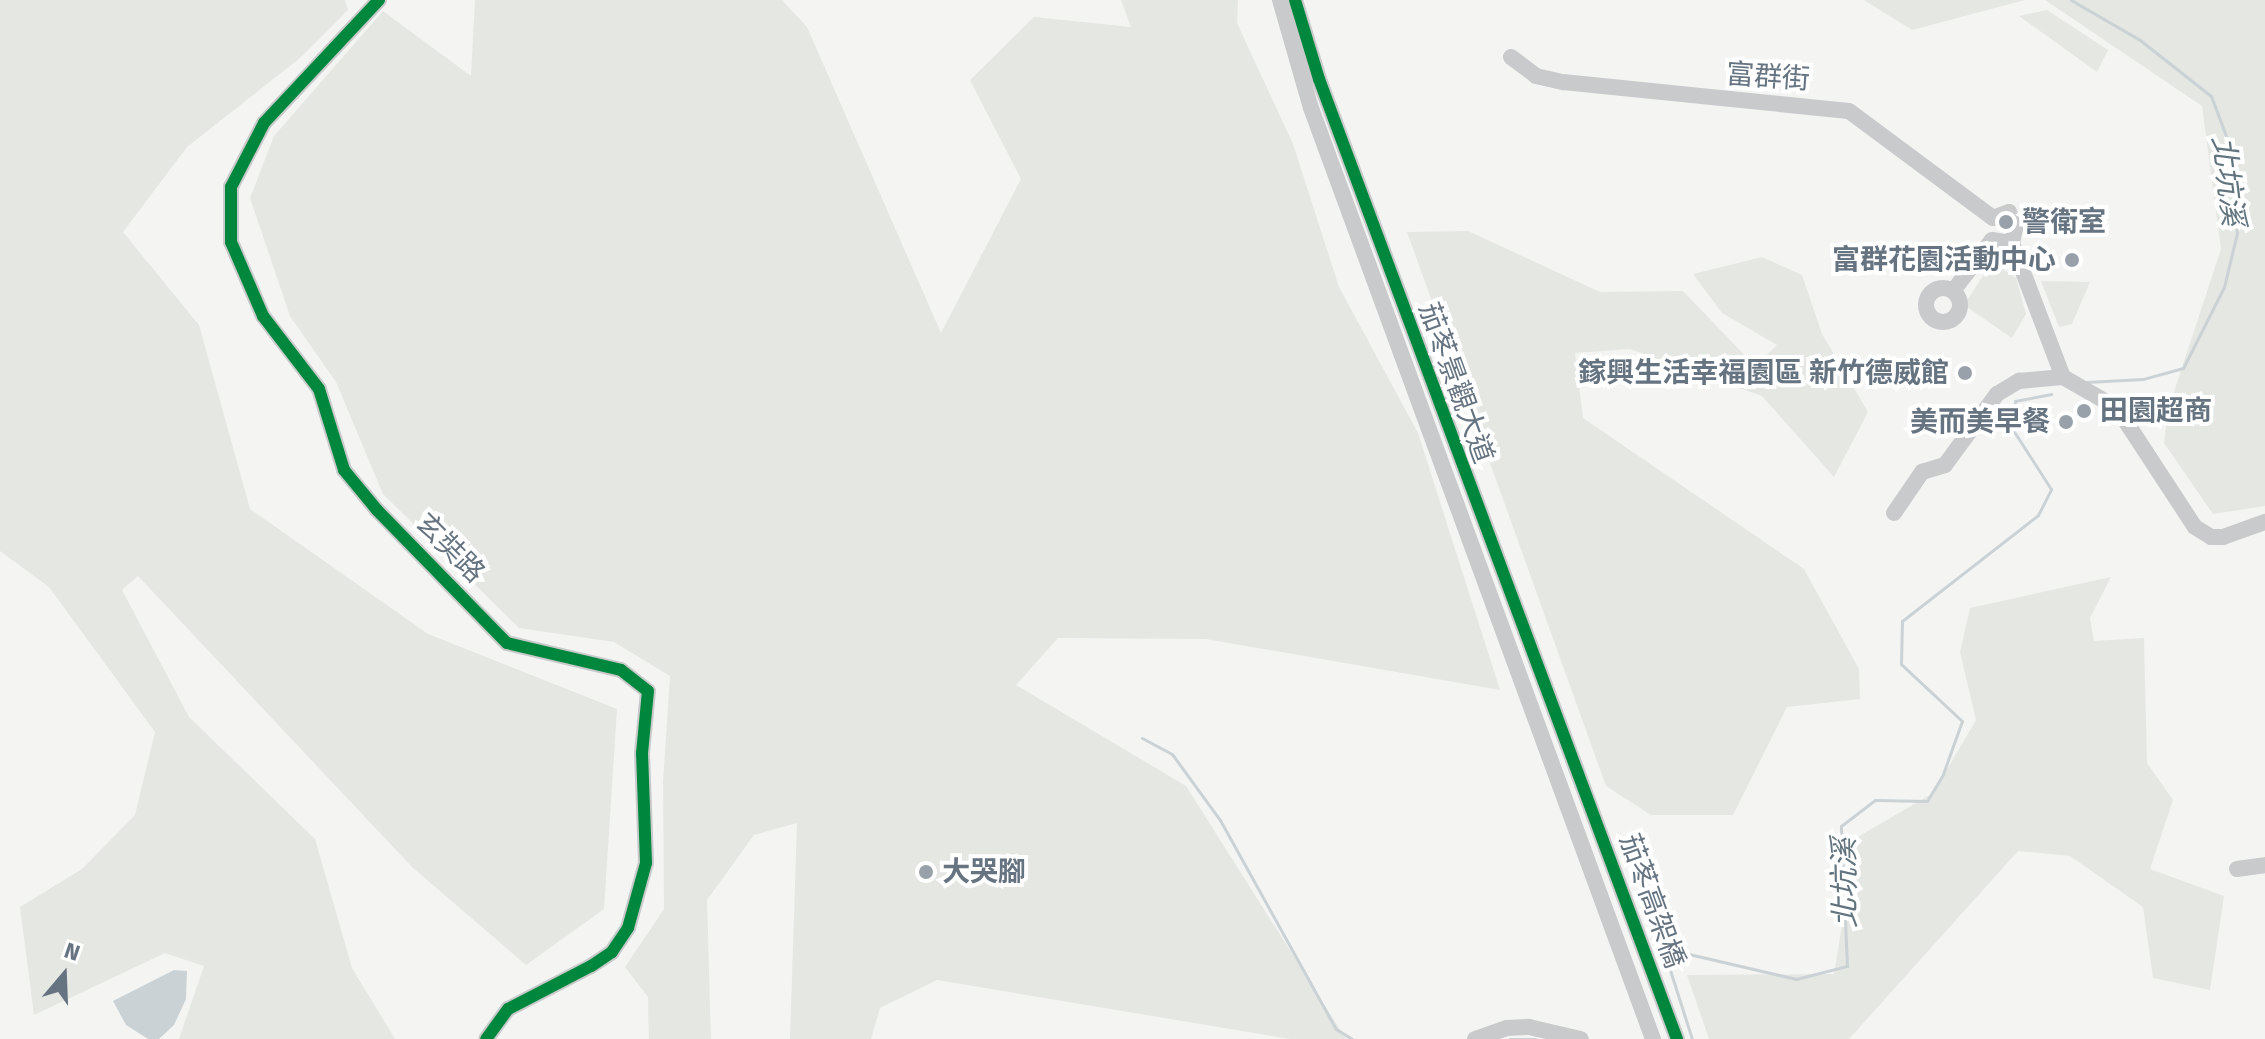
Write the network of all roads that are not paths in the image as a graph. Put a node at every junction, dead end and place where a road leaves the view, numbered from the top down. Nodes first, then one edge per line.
1 (379, 0) edge
2 (1280, 0) edge
3 (1295, 0) edge
4 (1511, 57) dead end
5 (1993, 218) junction
6 (2005, 241) junction
7 (1953, 291) dead end
8 (2063, 377) junction
9 (1894, 513) dead end
10 (2265, 522) edge
11 (1581, 780) joint
12 (1561, 787) joint
13 (2265, 865) edge
14 (2237, 869) dead end
15 (486, 1039) edge
16 (1475, 1039) edge
17 (1581, 1039) edge
18 (1653, 1039) edge
19 (1677, 1039) edge

1 - 15 street, 玄奘路
2 - 12 street, 茄苳景觀大道
3 - 11 street, 茄苳景觀大道
4 - 5 street, 富群街
5 - 6 street
5 - 6 street
6 - 7 street
6 - 8 street
8 - 9 street
8 - 10 street
11 - 19 street, 茄苳高架橋
12 - 18 street, 茄苳高架橋
13 - 14 street
16 - 17 street

